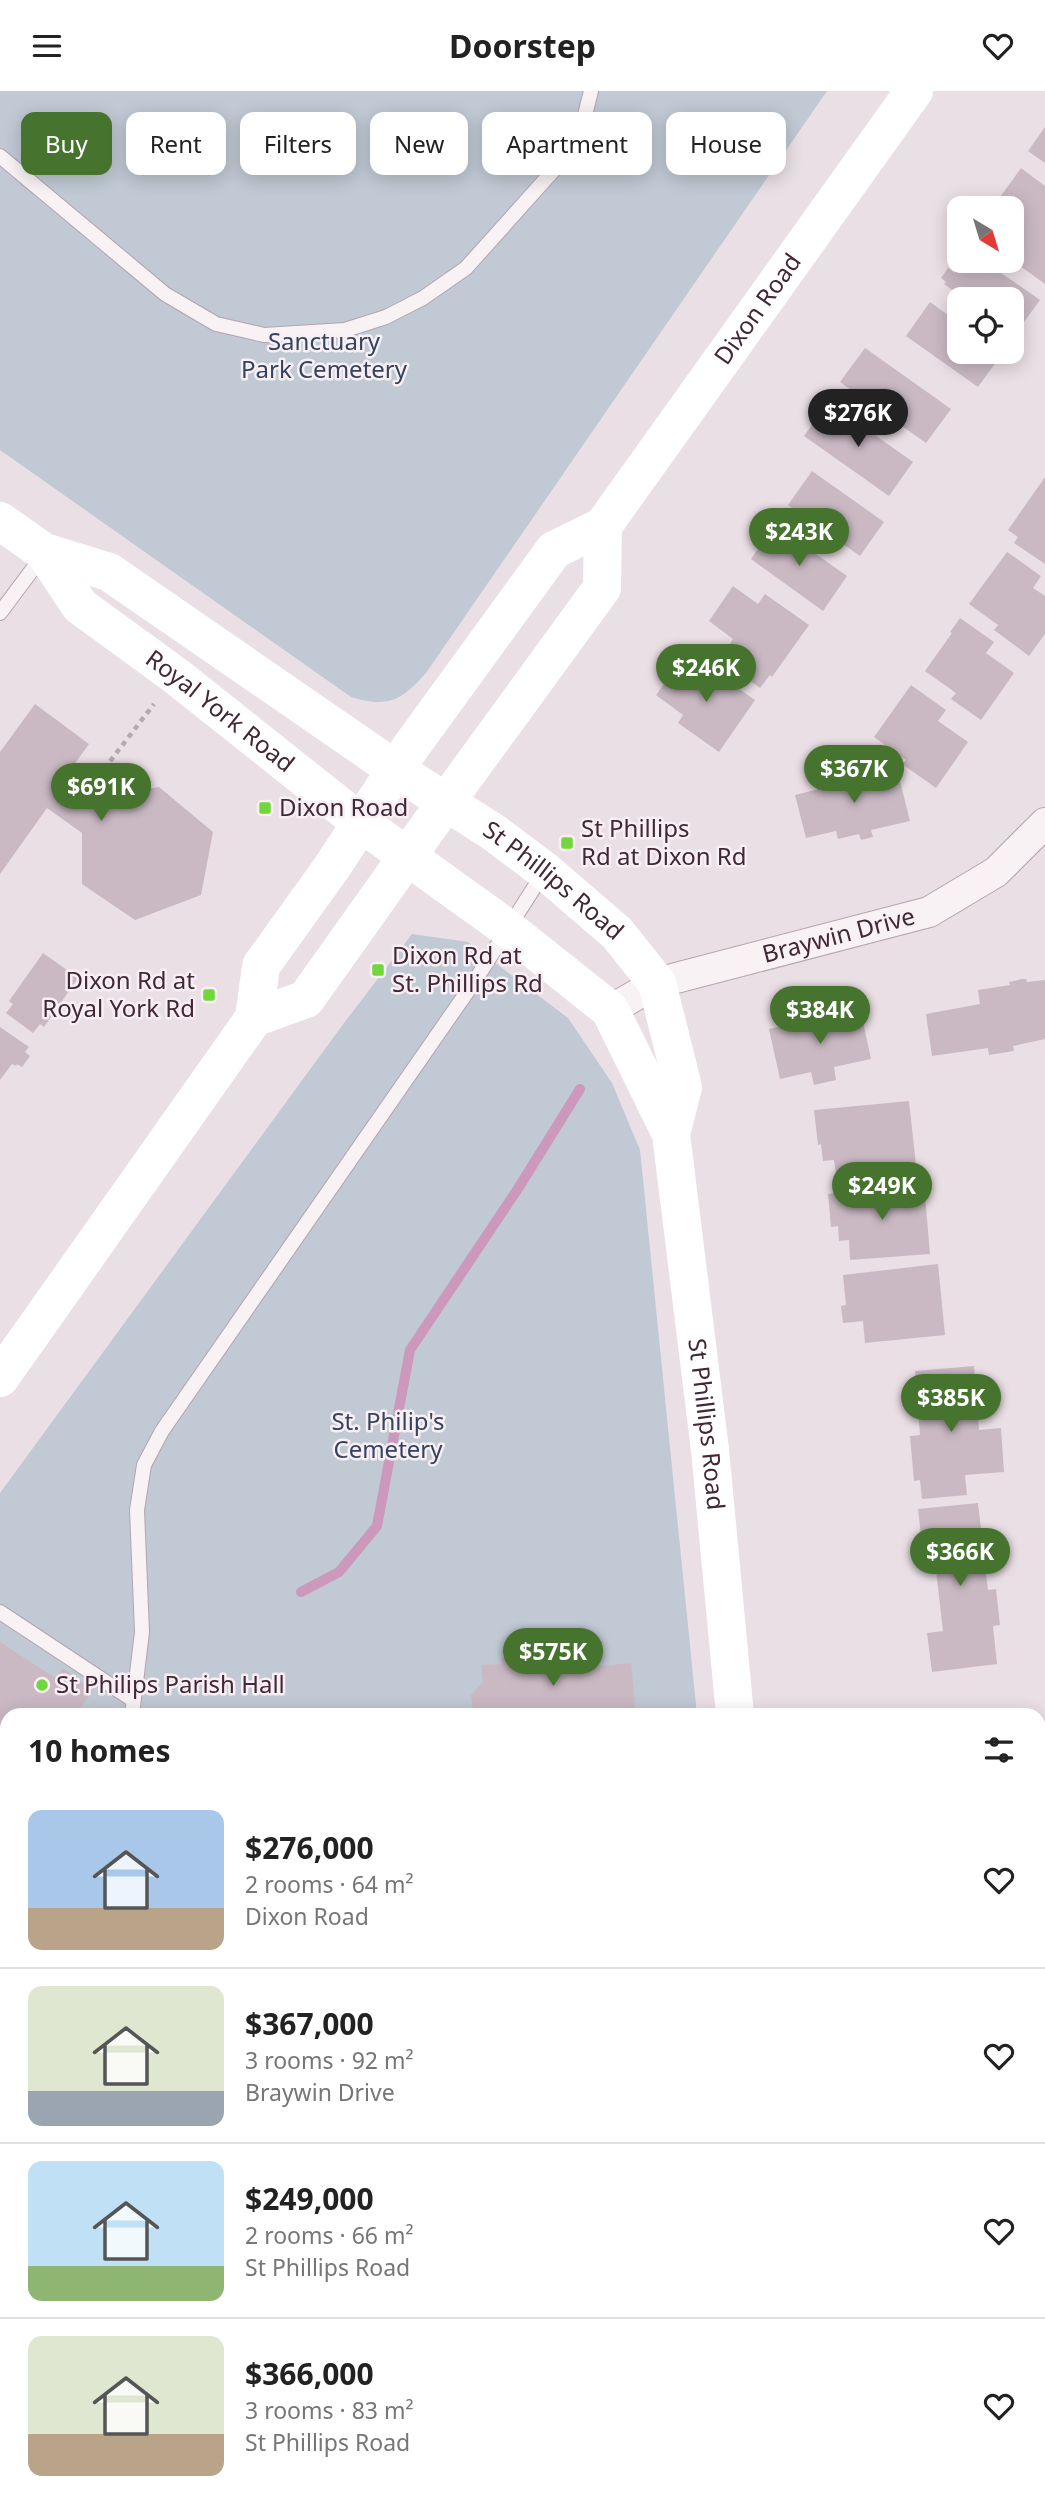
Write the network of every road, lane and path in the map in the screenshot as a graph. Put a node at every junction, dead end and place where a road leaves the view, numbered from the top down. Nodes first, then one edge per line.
1 (591, 91) edge
2 (914, 91) edge
3 (0, 156) edge
4 (0, 521) edge
5 (603, 526) junction
6 (44, 552) junction
7 (0, 613) edge
8 (176, 676) junction
9 (396, 770) junction
10 (98, 777) dead end
11 (446, 802) junction
12 (361, 823) junction
13 (1045, 823) edge
14 (408, 857) junction
15 (545, 871) junction
16 (507, 928) junction
17 (657, 983) junction
18 (610, 1010) junction
19 (254, 1018) junction
20 (671, 1135) junction
21 (0, 1378) edge
22 (0, 1612) edge
23 (133, 1708) edge
24 (734, 1708) edge

1 - 3 lane
2 - 5 main road, Dixon Road
4 - 6 main road, Royal York Road
5 - 9 main road, Dixon Road
5 - 11 main road
6 - 7 lane
6 - 8 main road, Royal York Road
6 - 9 main road, Royal York Road
8 - 10 path
8 - 12 main road, Royal York Road
9 - 11 main road, Royal York Road
9 - 12 main road, Dixon Road
11 - 14 main road
11 - 15 main road, St Phillips Road
12 - 14 main road, Royal York Road
12 - 19 main road, Dixon Road
13 - 17 street, Braywin Drive
14 - 16 main road, St Phillips Road
14 - 19 main road
15 - 16 lane
15 - 17 main road, St Phillips Road
16 - 18 main road, St Phillips Road
16 - 23 lane
17 - 18 street, Braywin Drive
17 - 20 main road, St Phillips Road
18 - 20 main road, St Phillips Road
19 - 21 main road, Dixon Road
20 - 24 main road, St Phillips Road
22 - 23 lane

